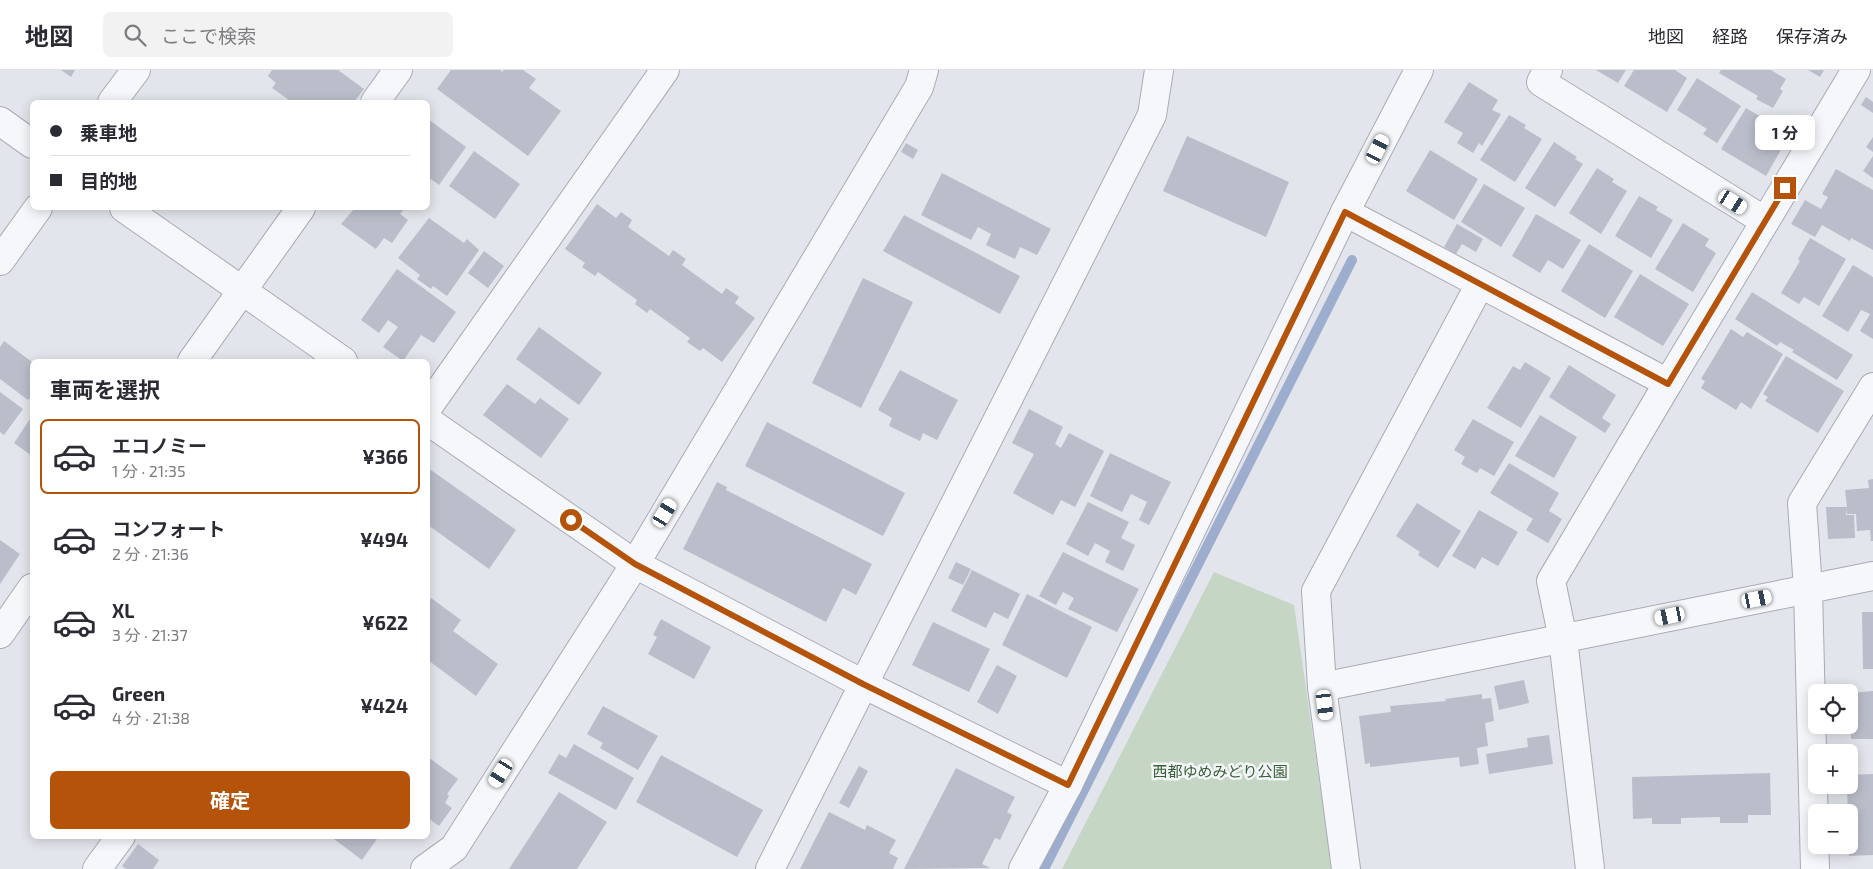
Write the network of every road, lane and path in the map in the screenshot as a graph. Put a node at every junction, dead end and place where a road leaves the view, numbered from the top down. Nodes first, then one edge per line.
1 (136, 70) edge
2 (398, 70) edge
3 (665, 70) edge
4 (924, 70) edge
5 (1159, 70) edge
6 (1419, 70) edge
7 (1548, 70) edge
8 (1856, 70) edge
9 (114, 100) edge
10 (376, 100) edge
11 (0, 121) edge
12 (30, 143) edge
13 (37, 210) edge
14 (127, 210) edge
15 (300, 210) edge
16 (1345, 212) junction
17 (1765, 222) junction
18 (0, 261) edge
19 (1480, 284) junction
20 (242, 291) junction
21 (193, 359) edge
22 (339, 359) edge
23 (1668, 384) junction
24 (1873, 388) edge
25 (430, 404) edge
26 (430, 422) edge
27 (635, 564) junction
28 (1873, 576) edge
29 (1808, 589) junction
30 (30, 591) edge
31 (0, 634) edge
32 (1563, 638) junction
33 (863, 684) junction
34 (1322, 687) junction
35 (1068, 785) junction
36 (119, 839) edge
37 (97, 869) edge
38 (425, 869) edge
39 (770, 869) edge
40 (1023, 869) edge
41 (1346, 869) edge
42 (1590, 869) edge
43 (1815, 869) edge

1 - 9 street
2 - 10 street
3 - 25 street
4 - 27 street
5 - 33 street
6 - 16 street
7 - 17 street
8 - 17 street
11 - 12 street
13 - 18 street
14 - 20 street
15 - 20 street
16 - 19 street
16 - 35 street
17 - 23 street
19 - 23 street
19 - 34 street
20 - 21 street
20 - 22 street
23 - 32 street
24 - 29 street
26 - 27 street
27 - 33 street
27 - 38 street
28 - 29 street
29 - 32 street
29 - 43 street
30 - 31 street
32 - 34 street
32 - 42 street
33 - 35 street
33 - 39 street
34 - 41 street
35 - 40 street
36 - 37 street

